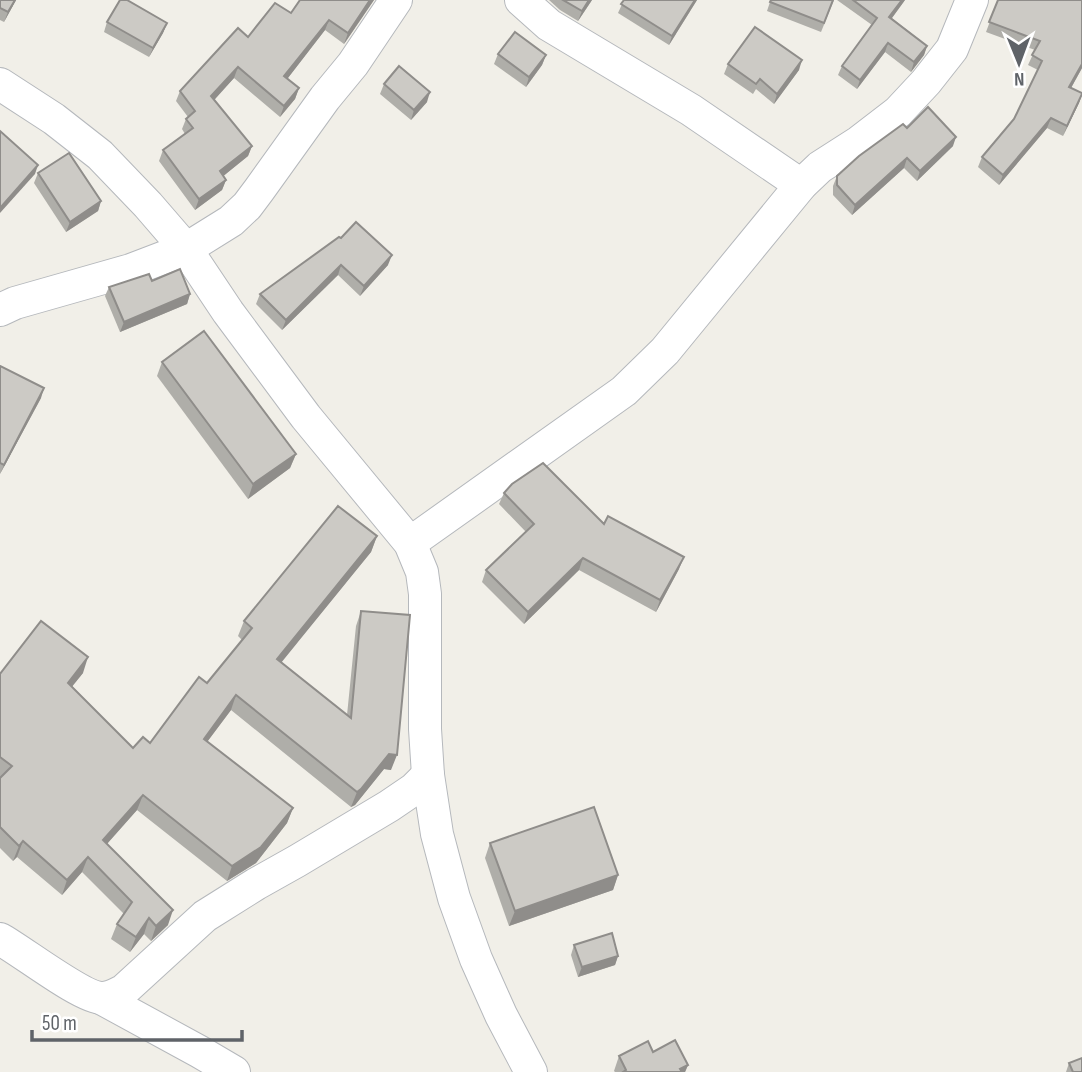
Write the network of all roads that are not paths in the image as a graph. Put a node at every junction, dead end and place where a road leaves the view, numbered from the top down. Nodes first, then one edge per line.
1 (396, 0) edge
2 (521, 0) edge
3 (972, 0) edge
4 (0, 85) edge
5 (801, 185) junction
6 (186, 249) junction
7 (0, 310) edge
8 (410, 543) junction
9 (428, 775) junction
10 (0, 939) edge
11 (101, 998) junction
12 (233, 1072) edge
13 (531, 1072) edge

1 - 6 street
2 - 5 street
3 - 5 street
4 - 6 street
5 - 8 street
6 - 7 street
6 - 8 street
8 - 9 street
9 - 11 street
9 - 13 street
10 - 11 street
11 - 12 street

